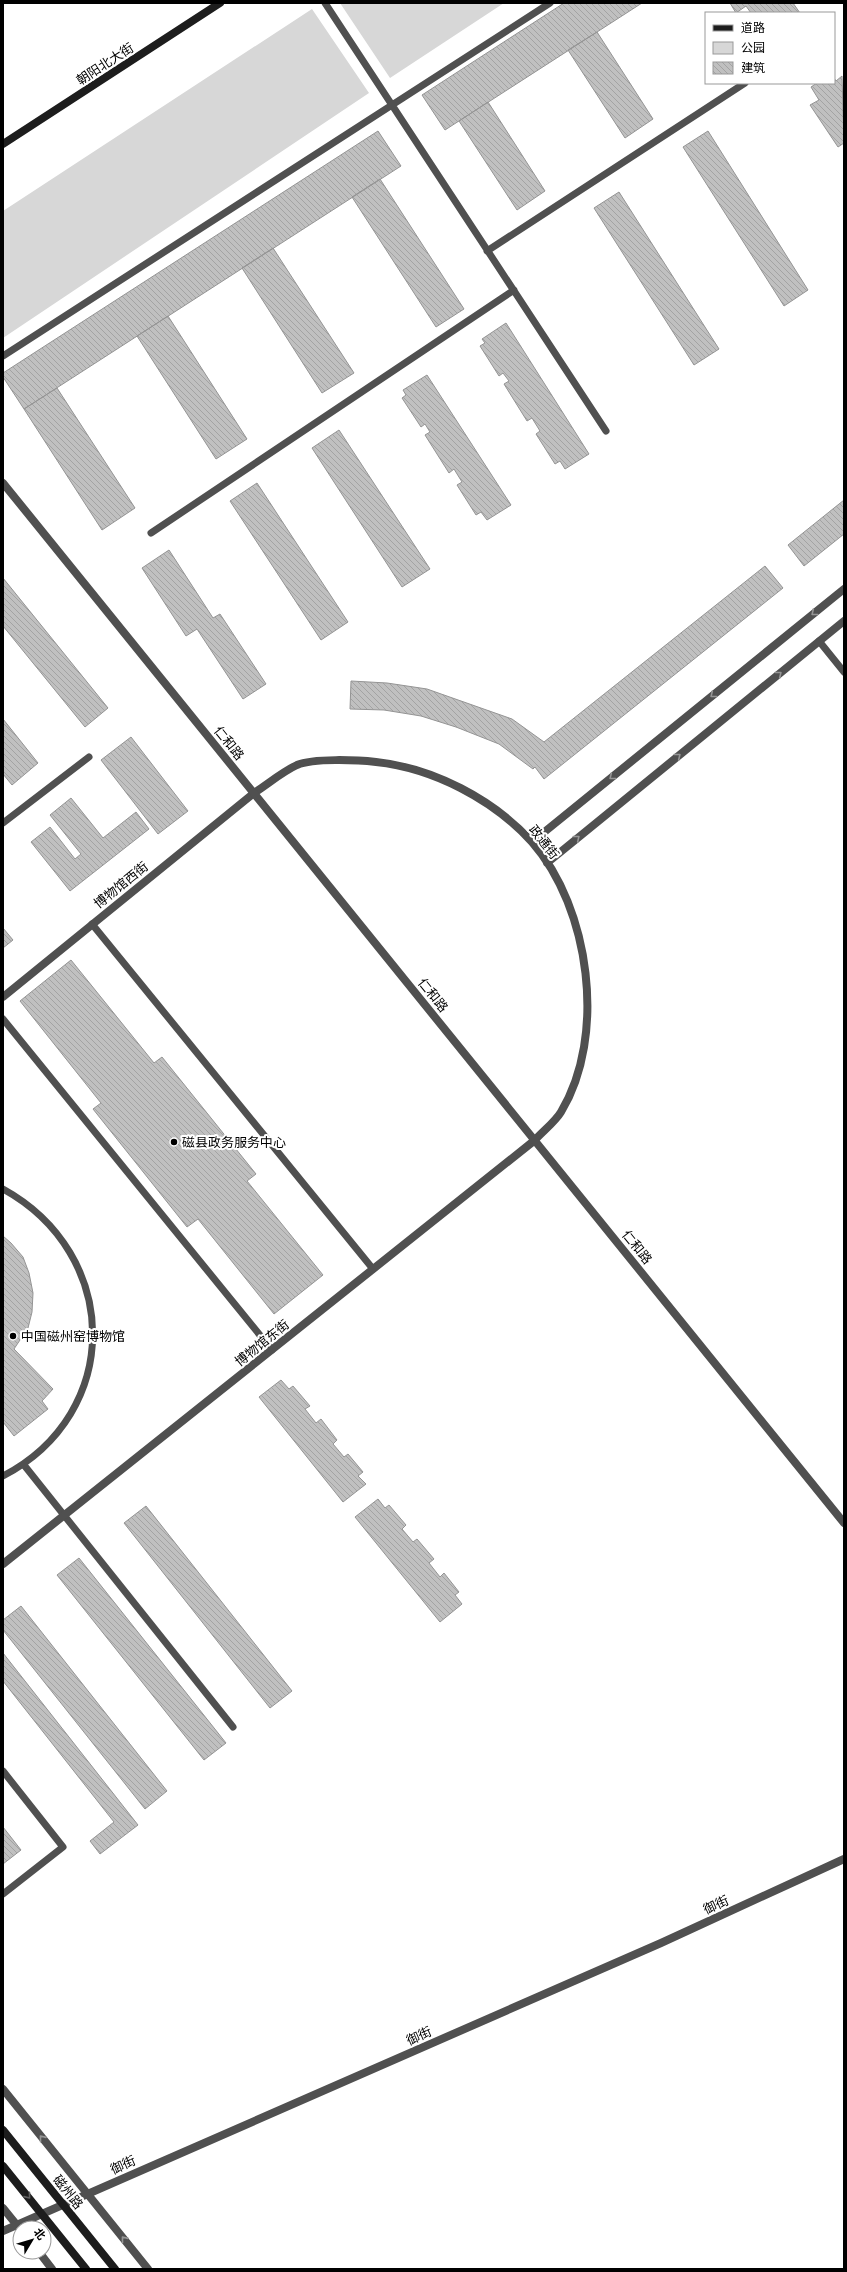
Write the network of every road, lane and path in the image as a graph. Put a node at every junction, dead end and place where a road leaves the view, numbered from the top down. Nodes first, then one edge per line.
1 (220, 3) edge
2 (325, 3) edge
3 (550, 3) edge
4 (743, 84) edge
5 (392, 105) junction
6 (3, 144) edge
7 (487, 250) junction
8 (514, 290) junction
9 (3, 356) edge
10 (606, 431) dead end
11 (3, 483) edge
12 (151, 533) dead end
13 (844, 589) edge
14 (844, 621) edge
15 (819, 641) junction
16 (844, 672) edge
17 (89, 757) dead end
18 (254, 793) junction
19 (3, 823) edge
20 (532, 842) junction
21 (547, 863) junction
22 (92, 924) junction
23 (3, 997) edge
24 (3, 1019) edge
25 (535, 1140) junction
26 (3, 1189) edge
27 (373, 1269) junction
28 (272, 1350) junction
29 (24, 1465) junction
30 (3, 1476) edge
31 (65, 1515) junction
32 (844, 1523) edge
33 (3, 1564) edge
34 (233, 1727) dead end
35 (3, 1771) edge
36 (844, 1859) edge
37 (3, 1894) edge
38 (3, 2089) edge
39 (3, 2130) edge
40 (3, 2166) edge
41 (87, 2194) junction
42 (63, 2205) junction
43 (3, 2208) edge
44 (42, 2214) junction
45 (12, 2220) edge
46 (31, 2220) edge
47 (45, 2260) edge
48 (52, 2269) edge
49 (86, 2269) edge
50 (115, 2269) edge
51 (148, 2269) edge

1 - 6 main road, 朝阳北大街
2 - 5 lane
3 - 5 lane
4 - 7 lane
5 - 7 lane
5 - 9 lane
7 - 8 lane
8 - 10 lane
8 - 12 lane
11 - 18 street, 仁和路
13 -> 20 street
14 - 15 street
15 - 16 lane
21 -> 15 street
17 - 19 lane
18 - 20 street, 政通街
18 - 22 street, 博物馆西街
18 - 25 street, 仁和路
20 - 21 street, 政通街
21 - 25 street, 政通街
22 - 23 street, 博物馆西街
22 - 27 lane
24 - 28 lane
25 - 27 street, 博物馆东街
25 - 32 street, 仁和路
26 - 29 lane
27 - 28 street, 博物馆东街
28 - 31 street, 博物馆东街
29 - 30 lane
29 - 31 lane
31 - 33 street, 博物馆东街
31 - 34 lane
35 - 37 lane
36 - 41 street, 御街
41 -> 38 street
39 - 42 main road, 磁州路
40 -> 44 main road
41 - 42 street, 御街
51 -> 41 street
42 - 44 street, 御街
42 - 50 main road, 磁州路
43 - 45 street
44 - 46 street, 御街
44 - 49 main road
47 - 48 street

